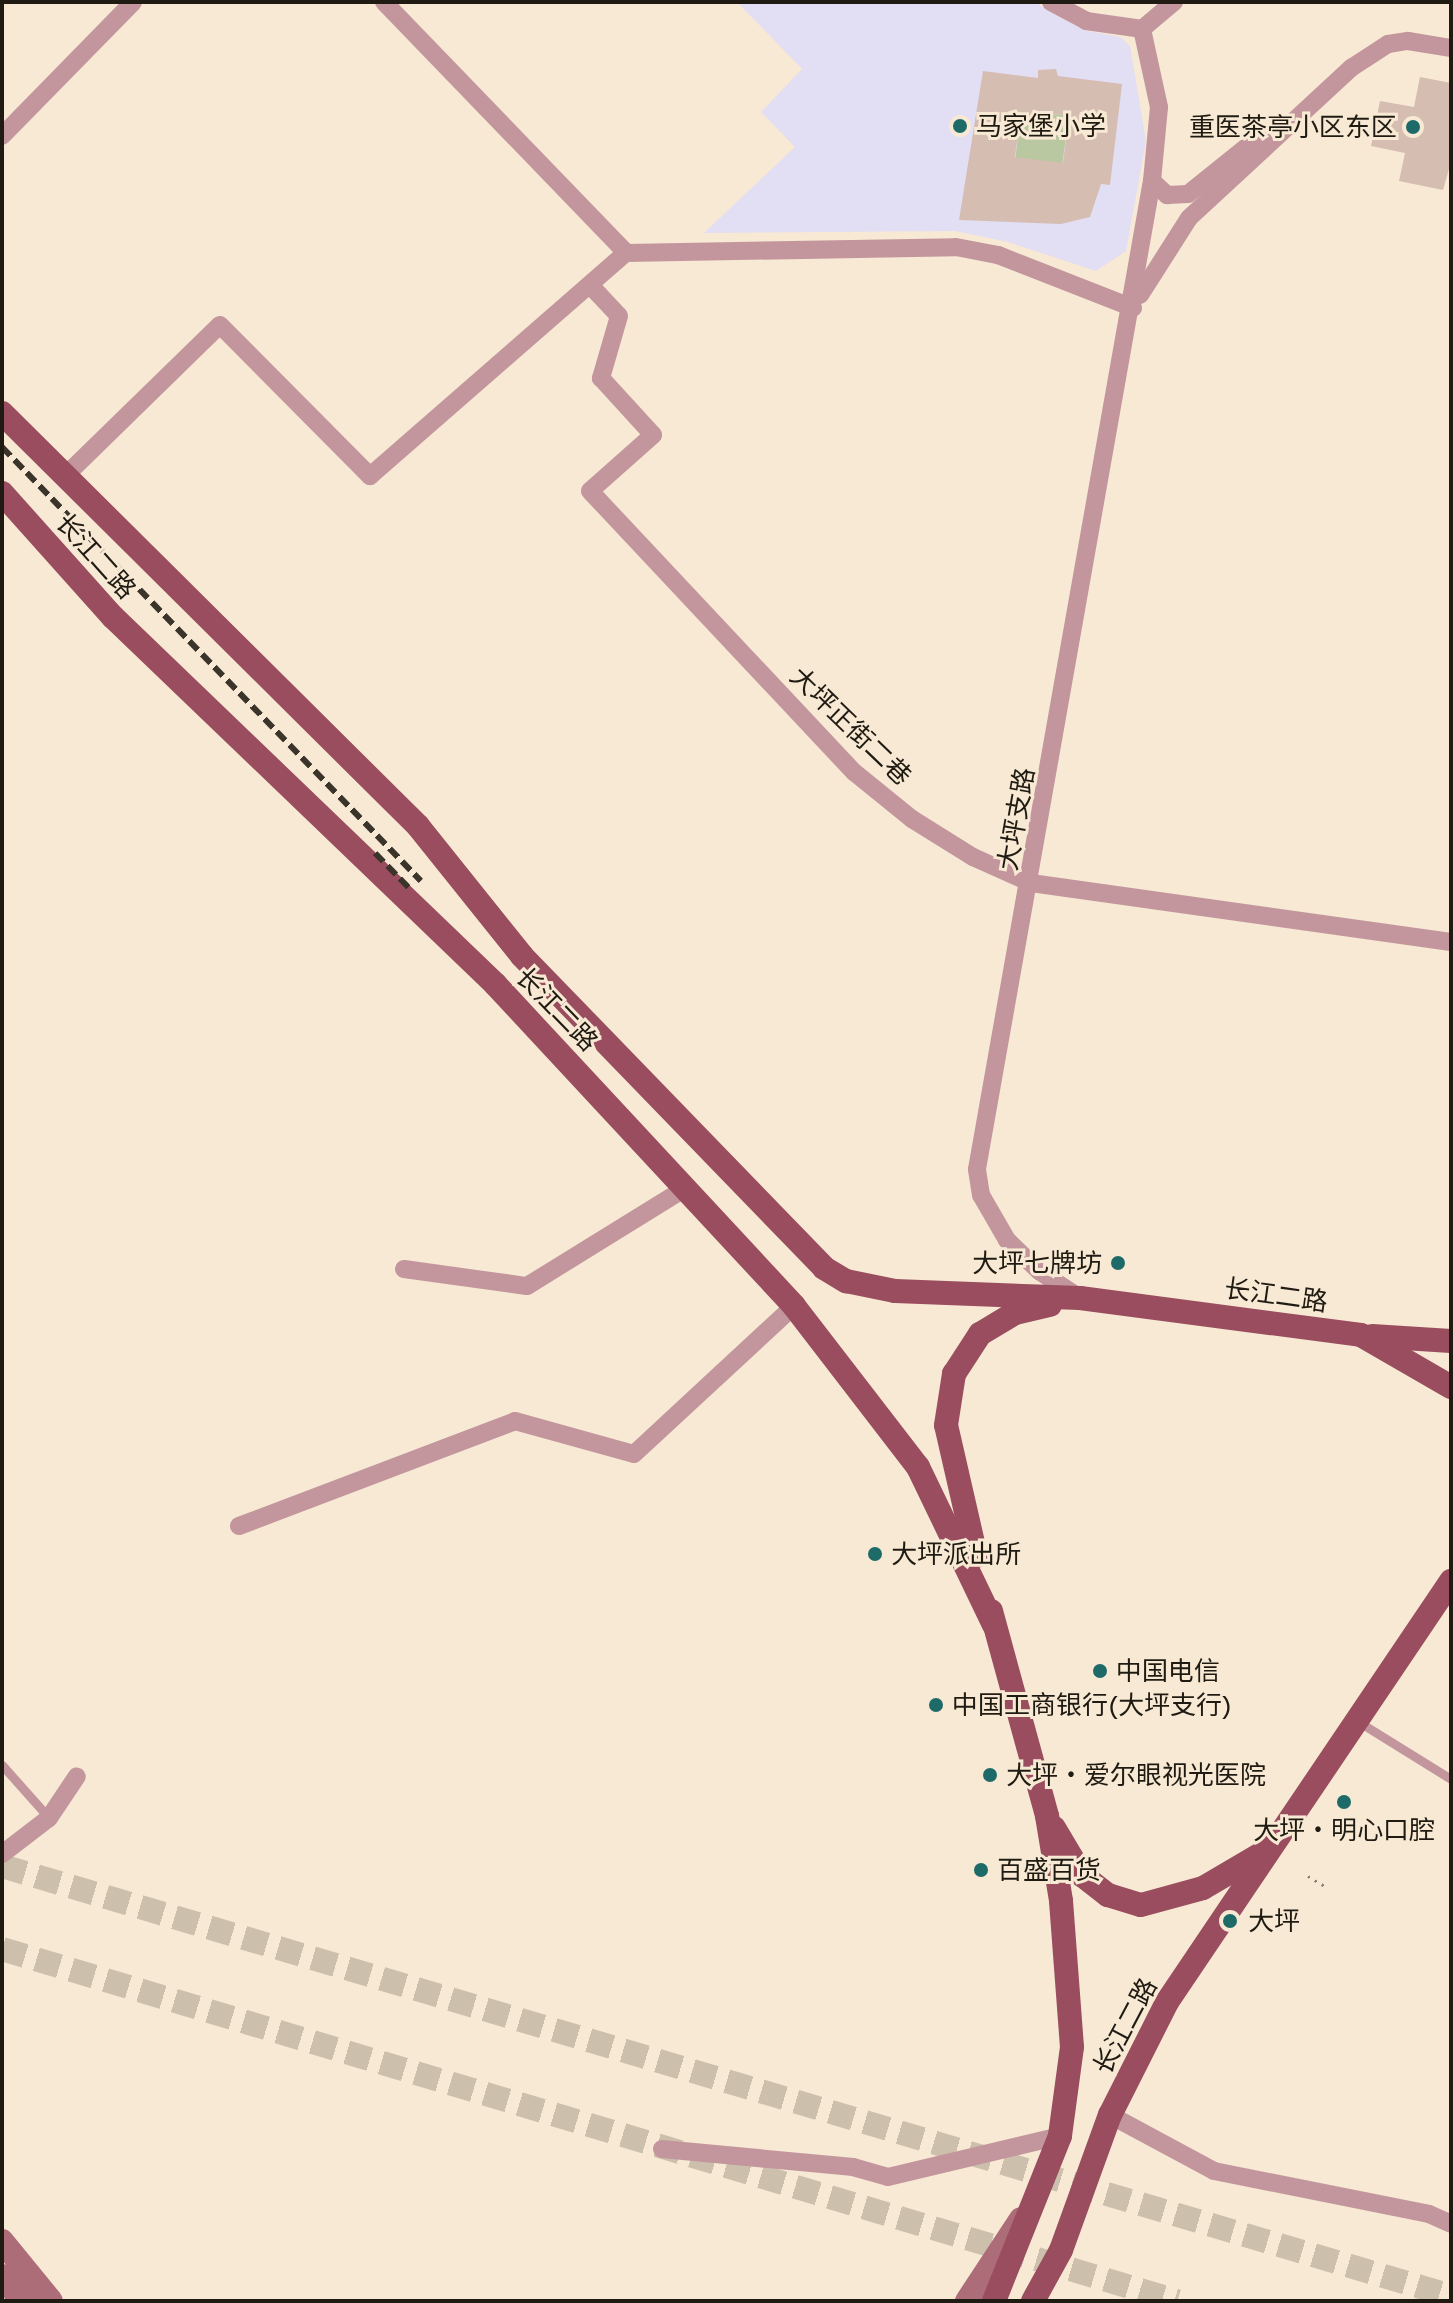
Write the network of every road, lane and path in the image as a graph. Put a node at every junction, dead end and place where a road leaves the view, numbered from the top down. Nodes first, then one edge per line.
1 (133, 2) edge
2 (384, 2) edge
3 (1051, 2) edge
4 (1174, 2) edge
5 (1142, 29) junction
6 (1451, 48) edge
7 (1301, 115) junction
8 (2, 136) edge
9 (1152, 181) junction
10 (626, 253) junction
11 (590, 285) junction
12 (1133, 308) junction
13 (2, 413) edge
14 (65, 476) junction
15 (2, 493) edge
16 (1031, 883) junction
17 (1451, 942) edge
18 (687, 1187) junction
19 (404, 1269) dead end
20 (1080, 1298) junction
21 (794, 1306) junction
22 (1361, 1335) junction
23 (1451, 1341) edge
24 (1451, 1387) edge
25 (239, 1526) dead end
26 (1451, 1581) edge
27 (994, 1625) junction
28 (1359, 1722) junction
29 (2, 1765) edge
30 (77, 1776) dead end
31 (1451, 1779) edge
32 (1047, 1816) junction
33 (49, 1818) junction
34 (1273, 1847) junction
35 (2, 1854) edge
36 (1308, 1876) dead end
37 (1326, 1887) dead end
38 (1110, 2115) junction
39 (1060, 2136) junction
40 (662, 2149) dead end
41 (1042, 2187) junction
42 (1451, 2224) edge
43 (2, 2241) edge
44 (1061, 2250) junction
45 (2, 2276) edge
46 (22, 2301) edge
47 (51, 2301) edge
48 (967, 2301) edge
49 (994, 2301) edge
50 (1033, 2301) edge
51 (1045, 2301) edge

1 - 8 street
2 - 10 street
3 - 5 street
4 - 5 street
5 - 9 street, 大坪支路
6 - 7 street
7 - 9 street
7 - 12 street
9 - 12 street, 大坪支路
10 - 11 street
10 - 12 street
11 - 14 street
11 - 16 street, 大坪正街二巷
12 - 16 street, 大坪支路
13 - 14 main road, 长江二路
14 - 20 main road, 长江二路
15 - 18 main road, 长江二路
16 - 17 street, 大坪正街二巷
16 - 20 street, 大坪支路
18 - 19 street
18 - 21 main road, 长江二路
20 - 22 main road, 长江二路
20 - 27 main road, 长江二路
21 - 25 street
21 - 27 main road, 长江二路
22 - 23 main road
22 - 24 main road, 长江二路
26 - 28 main road, 长江二路
27 - 32 main road, 长江二路
28 - 31 lane
28 - 34 main road, 长江二路
29 - 33 lane
30 - 33 street
32 - 34 main road, 长江二路
32 - 39 main road, 长江二路
33 - 35 street
34 - 38 main road, 长江二路
36 - 37 path
38 - 42 street
38 - 44 main road, 长江二路
39 - 40 street
39 - 41 main road, 长江二路
41 - 48 street, 长江二路
41 - 49 main road, 长江二路
43 - 47 street
44 - 50 main road, 长江二路
44 - 51 street, 长江二路
45 - 46 street

